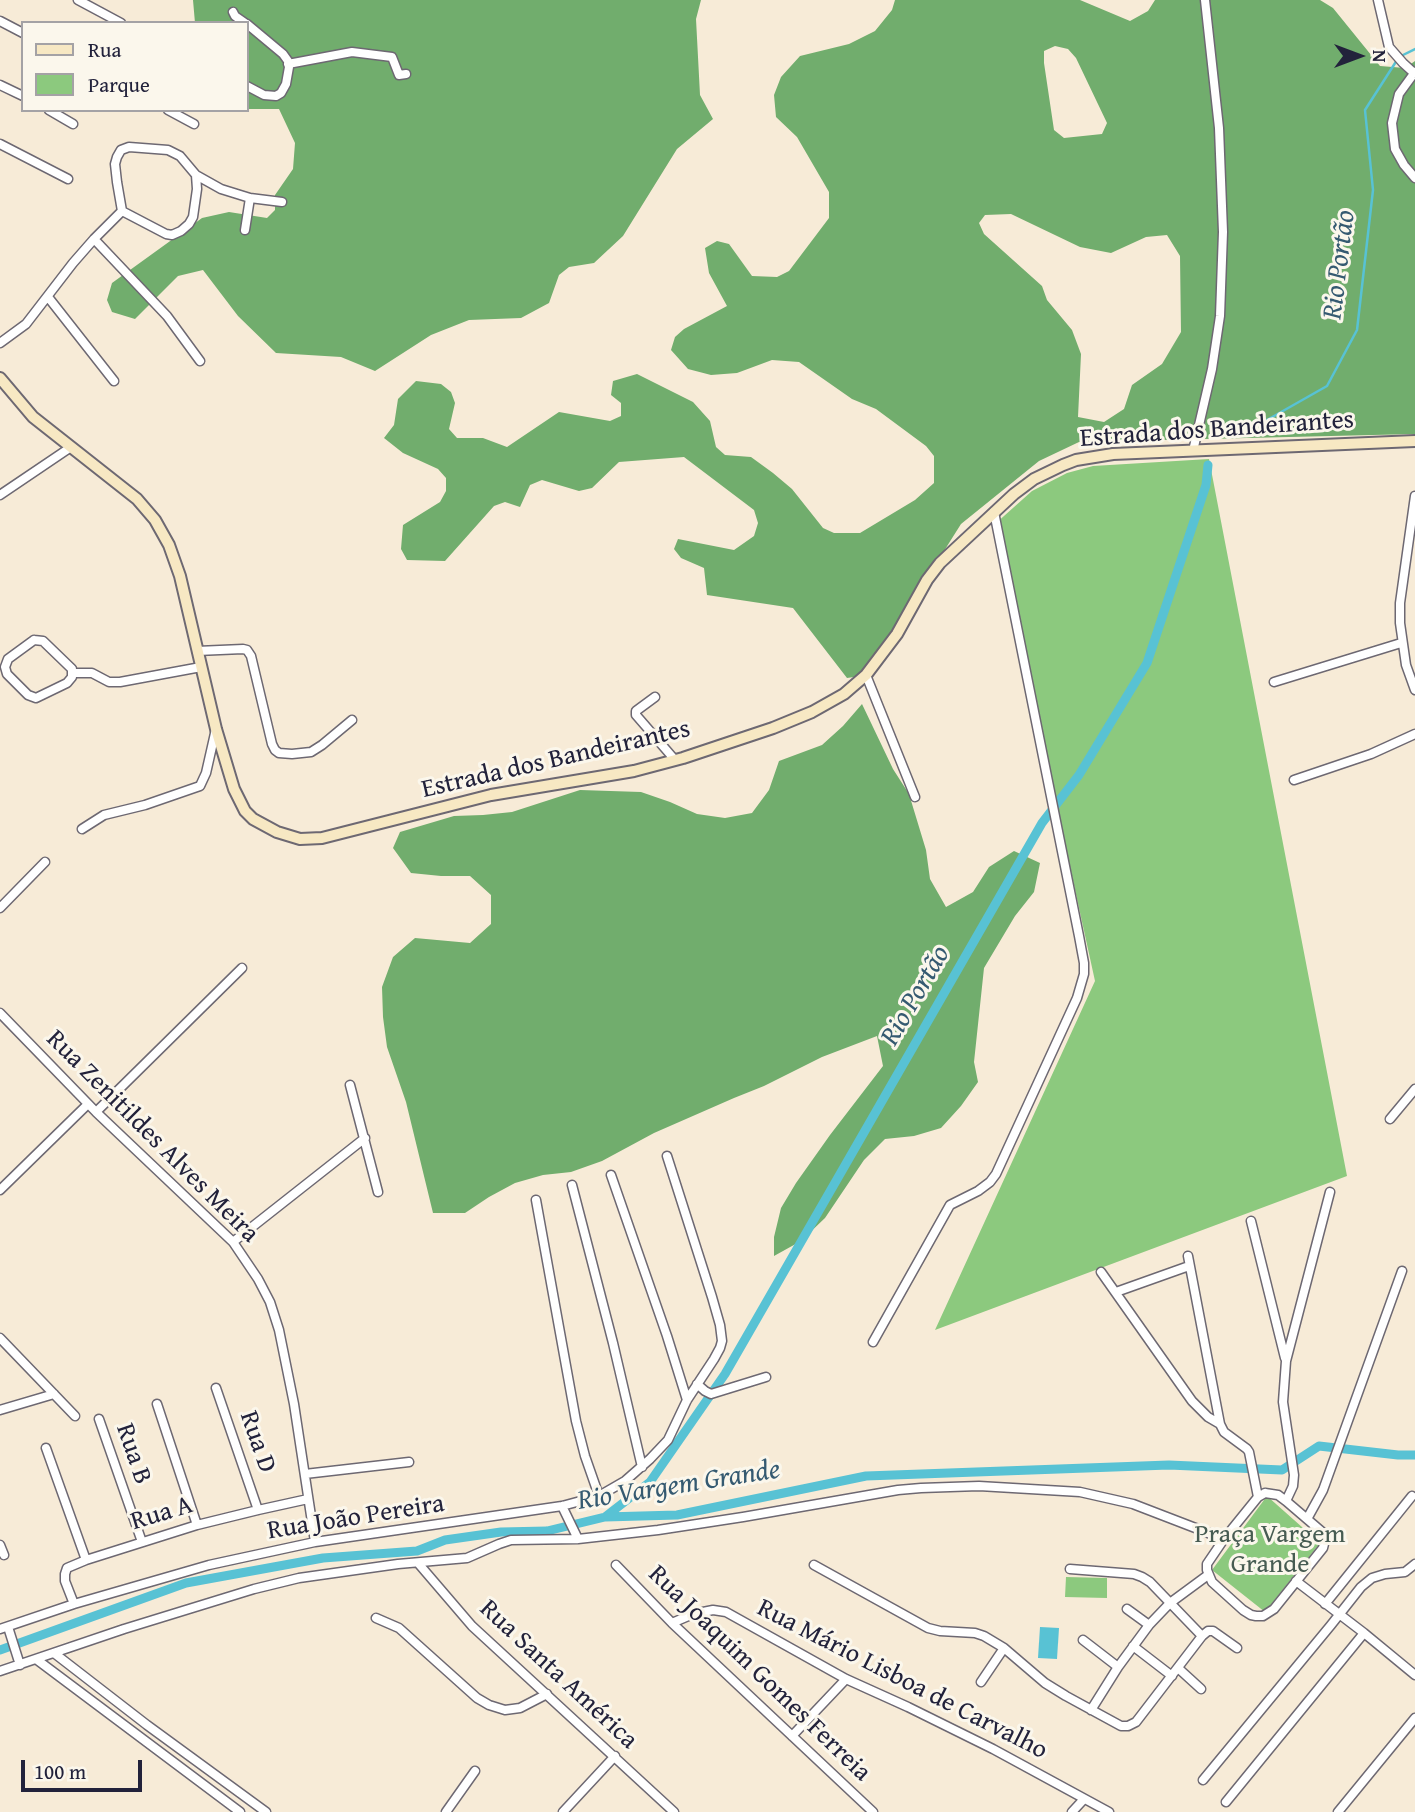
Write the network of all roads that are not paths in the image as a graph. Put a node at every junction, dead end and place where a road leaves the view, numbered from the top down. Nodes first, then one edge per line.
1 (78, 0) edge
2 (1205, 0) edge
3 (1378, 0) edge
4 (233, 12) dead end
5 (0, 21) edge
6 (117, 21) edge
7 (242, 21) edge
8 (248, 26) edge
9 (21, 32) edge
10 (288, 64) junction
11 (1415, 73) edge
12 (406, 74) dead end
13 (0, 85) edge
14 (248, 87) edge
15 (21, 95) edge
16 (52, 112) edge
17 (172, 112) edge
18 (73, 124) dead end
19 (194, 124) dead end
20 (0, 144) edge
21 (196, 176) junction
22 (1415, 178) edge
23 (68, 179) dead end
24 (250, 198) junction
25 (282, 202) dead end
26 (122, 211) junction
27 (246, 230) dead end
28 (94, 239) junction
29 (48, 297) junction
30 (0, 343) edge
31 (200, 361) dead end
32 (0, 378) edge
33 (114, 381) dead end
34 (1415, 441) edge
35 (71, 447) junction
36 (1193, 451) junction
37 (0, 495) edge
38 (1415, 496) edge
39 (994, 512) junction
40 (1401, 643) junction
41 (197, 651) junction
42 (201, 667) junction
43 (72, 673) junction
44 (866, 675) junction
45 (1274, 682) dead end
46 (1415, 690) edge
47 (655, 696) dead end
48 (352, 720) dead end
49 (216, 729) junction
50 (1415, 734) edge
51 (675, 760) junction
52 (1294, 780) dead end
53 (915, 796) dead end
54 (82, 829) dead end
55 (45, 862) dead end
56 (0, 908) edge
57 (242, 968) dead end
58 (0, 1013) edge
59 (350, 1085) dead end
60 (1415, 1088) edge
61 (88, 1104) junction
62 (96, 1112) junction
63 (1390, 1119) dead end
64 (365, 1138) junction
65 (667, 1156) dead end
66 (611, 1175) dead end
67 (572, 1185) dead end
68 (0, 1190) edge
69 (378, 1192) dead end
70 (1330, 1192) dead end
71 (536, 1200) dead end
72 (1251, 1221) dead end
73 (233, 1241) junction
74 (1188, 1256) dead end
75 (1189, 1266) junction
76 (1402, 1271) dead end
77 (1101, 1272) dead end
78 (1116, 1292) junction
79 (0, 1338) edge
80 (873, 1342) dead end
81 (1286, 1361) junction
82 (766, 1377) dead end
83 (697, 1384) junction
84 (216, 1388) dead end
85 (54, 1394) junction
86 (686, 1403) junction
87 (157, 1404) dead end
88 (0, 1410) edge
89 (75, 1416) dead end
90 (99, 1419) dead end
91 (1220, 1424) junction
92 (46, 1448) dead end
93 (409, 1462) dead end
94 (642, 1467) junction
95 (305, 1474) junction
96 (599, 1496) junction
97 (1412, 1496) dead end
98 (1258, 1497) junction
99 (308, 1499) junction
100 (1286, 1501) junction
101 (562, 1506) junction
102 (258, 1510) junction
103 (1307, 1519) junction
104 (197, 1525) junction
105 (576, 1535) junction
106 (1224, 1539) junction
107 (142, 1542) junction
108 (315, 1542) junction
109 (0, 1545) edge
110 (4, 1555) dead end
111 (86, 1560) junction
112 (418, 1563) junction
113 (1415, 1564) edge
114 (616, 1565) dead end
115 (814, 1566) dead end
116 (1070, 1569) dead end
117 (1208, 1575) junction
118 (1296, 1581) junction
119 (1170, 1603) junction
120 (74, 1604) junction
121 (1325, 1604) junction
122 (1127, 1609) dead end
123 (1339, 1614) junction
124 (376, 1618) dead end
125 (672, 1623) junction
126 (1149, 1625) junction
127 (4, 1628) edge
128 (1364, 1633) junction
129 (1202, 1636) junction
130 (1083, 1640) dead end
131 (1133, 1646) junction
132 (1004, 1648) junction
133 (1237, 1648) dead end
134 (54, 1653) junction
135 (36, 1659) junction
136 (20, 1665) junction
137 (1118, 1667) junction
138 (1178, 1668) junction
139 (0, 1671) edge
140 (1415, 1675) edge
141 (1172, 1676) junction
142 (846, 1679) junction
143 (981, 1682) dead end
144 (1201, 1689) dead end
145 (547, 1694) junction
146 (1091, 1710) junction
147 (1415, 1718) edge
148 (792, 1736) junction
149 (615, 1756) junction
150 (475, 1772) dead end
151 (1203, 1780) dead end
152 (1084, 1800) junction
153 (1226, 1802) dead end
154 (240, 1812) edge
155 (266, 1812) edge
156 (446, 1812) edge
157 (563, 1812) edge
158 (674, 1812) edge
159 (873, 1812) edge
160 (1072, 1812) edge
161 (1109, 1812) edge
162 (1338, 1812) edge

1 - 6 street
2 - 36 street
3 - 11 street
4 - 7 street
5 - 9 street
8 - 10 street
10 - 12 street
10 - 14 street
11 - 22 street
13 - 15 street
16 - 18 street
17 - 19 street
20 - 23 street
21 - 24 street
21 - 26 street
21 - 26 street
24 - 25 street
24 - 27 street
26 - 28 street
28 - 29 street
28 - 31 street
29 - 30 street
29 - 33 street
32 - 35 main road, Estrada dos Bandeirantes
34 - 36 main road, Estrada dos Bandeirantes
35 - 37 street
35 - 41 main road, Estrada dos Bandeirantes
36 - 39 main road, Estrada dos Bandeirantes
38 - 40 street
39 - 44 main road, Estrada dos Bandeirantes
39 - 80 street
40 - 45 street
40 - 46 street
41 - 42 main road, Estrada dos Bandeirantes
41 - 48 street
42 - 43 street
42 - 49 main road, Estrada dos Bandeirantes
43 - 43 street
44 - 51 main road, Estrada dos Bandeirantes
44 - 53 street
47 - 51 street
49 - 51 main road, Estrada dos Bandeirantes
49 - 54 street
50 - 52 street
55 - 56 street
57 - 62 street
58 - 61 street, Rua Zenitildes Alves Meira
59 - 64 street
60 - 63 street
61 - 62 street, Rua Zenitildes Alves Meira
61 - 68 street
62 - 73 street, Rua Zenitildes Alves Meira
64 - 69 street
64 - 73 street
65 - 83 street, Rua João Pereira
66 - 86 street
67 - 94 street
70 - 81 street
71 - 96 street
72 - 81 street
73 - 95 street, Rua Zenitildes Alves Meira
74 - 75 street
75 - 78 street
75 - 91 street
76 - 103 street
77 - 78 street
78 - 91 street
79 - 85 street
81 - 100 street
82 - 83 street
83 - 86 street, Rua João Pereira
84 - 102 street, Rua D
85 - 88 street
85 - 89 street
86 - 94 street, Rua João Pereira
87 - 104 street
90 - 107 street, Rua B
91 - 98 street
92 - 111 street
93 - 95 street
94 - 96 street, Rua João Pereira
95 - 99 street, Rua Zenitildes Alves Meira
96 - 101 street, Rua João Pereira
97 - 121 street
98 - 100 street
98 - 106 street
99 - 102 street, Rua A
99 - 108 street, Rua Zenitildes Alves Meira
100 - 103 street
101 - 105 street
101 - 108 street, Rua João Pereira
102 - 104 street, Rua A
103 - 118 street
104 - 107 street, Rua A
105 - 106 street
105 - 112 street
106 - 117 street
107 - 111 street, Rua A
108 - 120 street, Rua João Pereira
109 - 110 street
111 - 120 street, Rua A
112 - 134 street
112 - 145 street, Rua Santa América
113 - 123 street
114 - 125 street, Rua Joaquim Gomes Ferreia
115 - 132 street
116 - 119 street
117 - 118 street
117 - 119 street
118 - 121 street
119 - 126 street
119 - 129 street
120 - 127 street, Rua João Pereira
121 - 123 street
122 - 126 street
123 - 128 street
123 - 151 street
124 - 145 street
125 - 142 street, Rua Mário Lisboa de Carvalho
125 - 148 street, Rua Joaquim Gomes Ferreia
126 - 131 street
127 - 136 street
128 - 140 street
128 - 153 street
129 - 133 street
129 - 138 street
130 - 137 street
131 - 137 street
131 - 141 street
132 - 143 street
132 - 146 street
134 - 135 street
134 - 155 street
135 - 136 street
135 - 154 street
136 - 139 street
137 - 146 street
138 - 141 street
138 - 144 street
141 - 146 street
142 - 148 street
142 - 152 street, Rua Mário Lisboa de Carvalho
145 - 149 street, Rua Santa América
147 - 162 street
148 - 159 street, Rua Joaquim Gomes Ferreia
149 - 157 street
149 - 158 street, Rua Santa América
150 - 156 street
152 - 160 street
152 - 161 street, Rua Mário Lisboa de Carvalho

